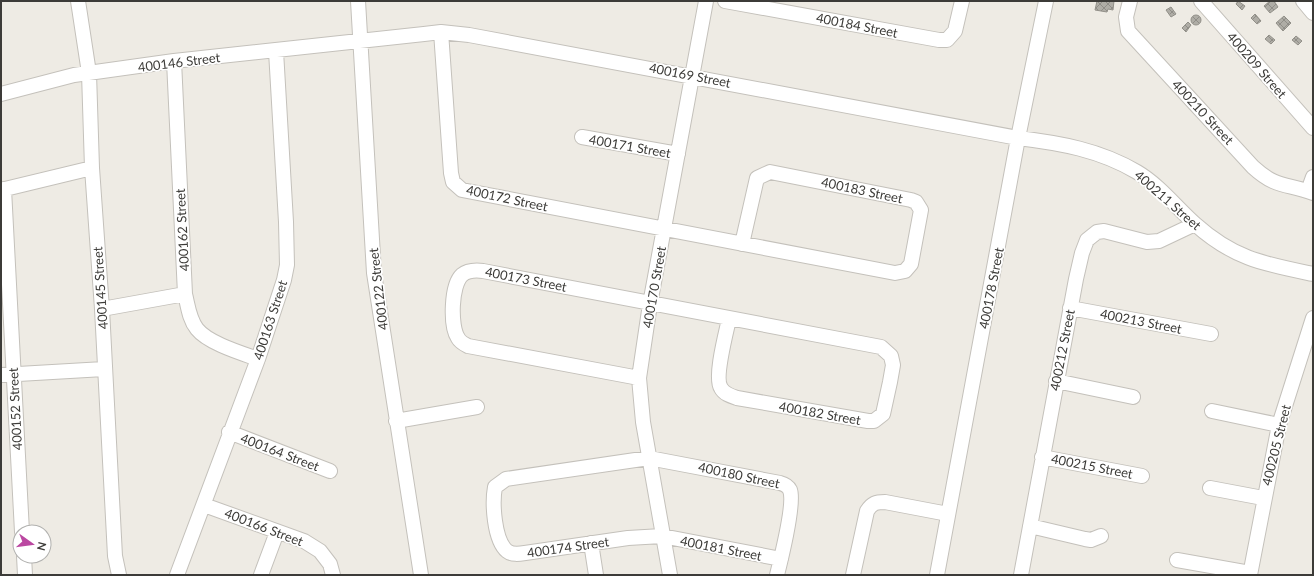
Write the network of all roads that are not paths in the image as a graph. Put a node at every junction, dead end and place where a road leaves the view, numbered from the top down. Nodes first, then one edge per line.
1 (78, 1) edge
2 (358, 1) edge
3 (706, 1) edge
4 (725, 1) edge
5 (962, 1) edge
6 (1046, 1) edge
7 (1130, 1) edge
8 (1201, 1) edge
9 (1303, 1) edge
10 (1313, 13) edge
11 (441, 32) junction
12 (360, 40) junction
13 (276, 51) junction
14 (174, 61) junction
15 (89, 73) junction
16 (692, 76) junction
17 (1, 94) edge
18 (1313, 128) edge
19 (582, 137) dead end
20 (1018, 138) junction
21 (678, 154) junction
22 (92, 168) junction
23 (1313, 177) edge
24 (2, 190) edge
25 (1310, 192) edge
26 (1195, 224) junction
27 (664, 229) junction
28 (742, 244) junction
29 (1313, 274) edge
30 (185, 294) junction
31 (650, 304) junction
32 (1070, 308) junction
33 (102, 309) junction
34 (1313, 318) edge
35 (729, 319) junction
36 (1211, 334) dead end
37 (258, 359) junction
38 (104, 369) junction
39 (7, 375) edge
40 (639, 378) junction
41 (1056, 381) junction
42 (1132, 397) dead end
43 (477, 407) dead end
44 (1212, 412) dead end
45 (396, 421) junction
46 (1279, 425) junction
47 (230, 432) junction
48 (1042, 457) junction
49 (649, 458) junction
50 (330, 471) dead end
51 (1142, 476) dead end
52 (1210, 488) dead end
53 (1263, 498) junction
54 (204, 505) junction
55 (948, 514) junction
56 (21, 524) edge
57 (1030, 526) junction
58 (277, 532) junction
59 (662, 536) junction
60 (1101, 536) dead end
61 (591, 544) junction
62 (781, 559) junction
63 (1177, 560) dead end
64 (24, 564) edge
65 (1250, 574) edge
66 (25, 575) edge
67 (119, 575) edge
68 (177, 575) edge
69 (261, 575) edge
70 (333, 575) edge
71 (421, 575) edge
72 (596, 575) edge
73 (670, 575) edge
74 (777, 575) edge
75 (853, 575) edge
76 (937, 575) edge
77 (1021, 575) edge

1 - 15 street, 400145 Street
2 - 12 street, 400122 Street
3 - 16 street, 400170 Street
4 - 5 street, 400184 Street
6 - 20 street, 400178 Street
7 - 25 street, 400210 Street
8 - 18 street, 400209 Street
9 - 10 street
11 - 12 street, 400169 Street
11 - 16 street, 400169 Street
11 - 27 street, 400172 Street
12 - 13 street, 400146 Street
12 - 45 street, 400122 Street
13 - 14 street, 400146 Street
13 - 37 street, 400163 Street
14 - 15 street, 400146 Street
14 - 30 street, 400162 Street
15 - 17 street, 400146 Street
15 - 22 street, 400145 Street
16 - 20 street, 400169 Street
16 - 21 street, 400170 Street
19 - 21 street, 400171 Street
20 - 26 street, 400211 Street
20 - 55 street, 400178 Street
21 - 27 street, 400170 Street
22 - 24 street
22 - 33 street, 400145 Street
23 - 25 street
24 - 39 street, 400152 Street
26 - 29 street, 400211 Street
26 - 32 street, 400212 Street
27 - 28 street, 400183 Street
27 - 31 street, 400170 Street
28 - 28 street, 400183 Street
30 - 33 street
30 - 37 street, 400162 Street
31 - 35 street, 400182 Street
31 - 40 street, 400170 Street
31 - 40 street, 400173 Street
32 - 36 street, 400213 Street
32 - 41 street, 400212 Street
33 - 38 street, 400145 Street
34 - 46 street, 400205 Street
35 - 35 street, 400182 Street
37 - 47 street, 400163 Street
38 - 39 street
38 - 67 street, 400145 Street
39 - 56 street, 400152 Street
40 - 49 street, 400170 Street
41 - 42 street
41 - 48 street, 400212 Street
43 - 45 street
44 - 46 street
45 - 71 street, 400122 Street
46 - 53 street, 400205 Street
47 - 50 street, 400164 Street
47 - 54 street, 400163 Street
48 - 51 street, 400215 Street
48 - 57 street, 400212 Street
49 - 59 street, 400170 Street
49 - 61 street, 400174 Street
49 - 62 street, 400180 Street
52 - 53 street
53 - 65 street, 400205 Street
54 - 58 street, 400166 Street
54 - 68 street, 400163 Street
55 - 75 street
55 - 76 street, 400178 Street
57 - 60 street
57 - 77 street, 400212 Street
58 - 69 street
58 - 70 street, 400166 Street
59 - 61 street, 400174 Street
59 - 62 street, 400181 Street
59 - 73 street, 400170 Street
61 - 72 street
62 - 74 street, 400180 Street
63 - 65 street
64 - 66 street

